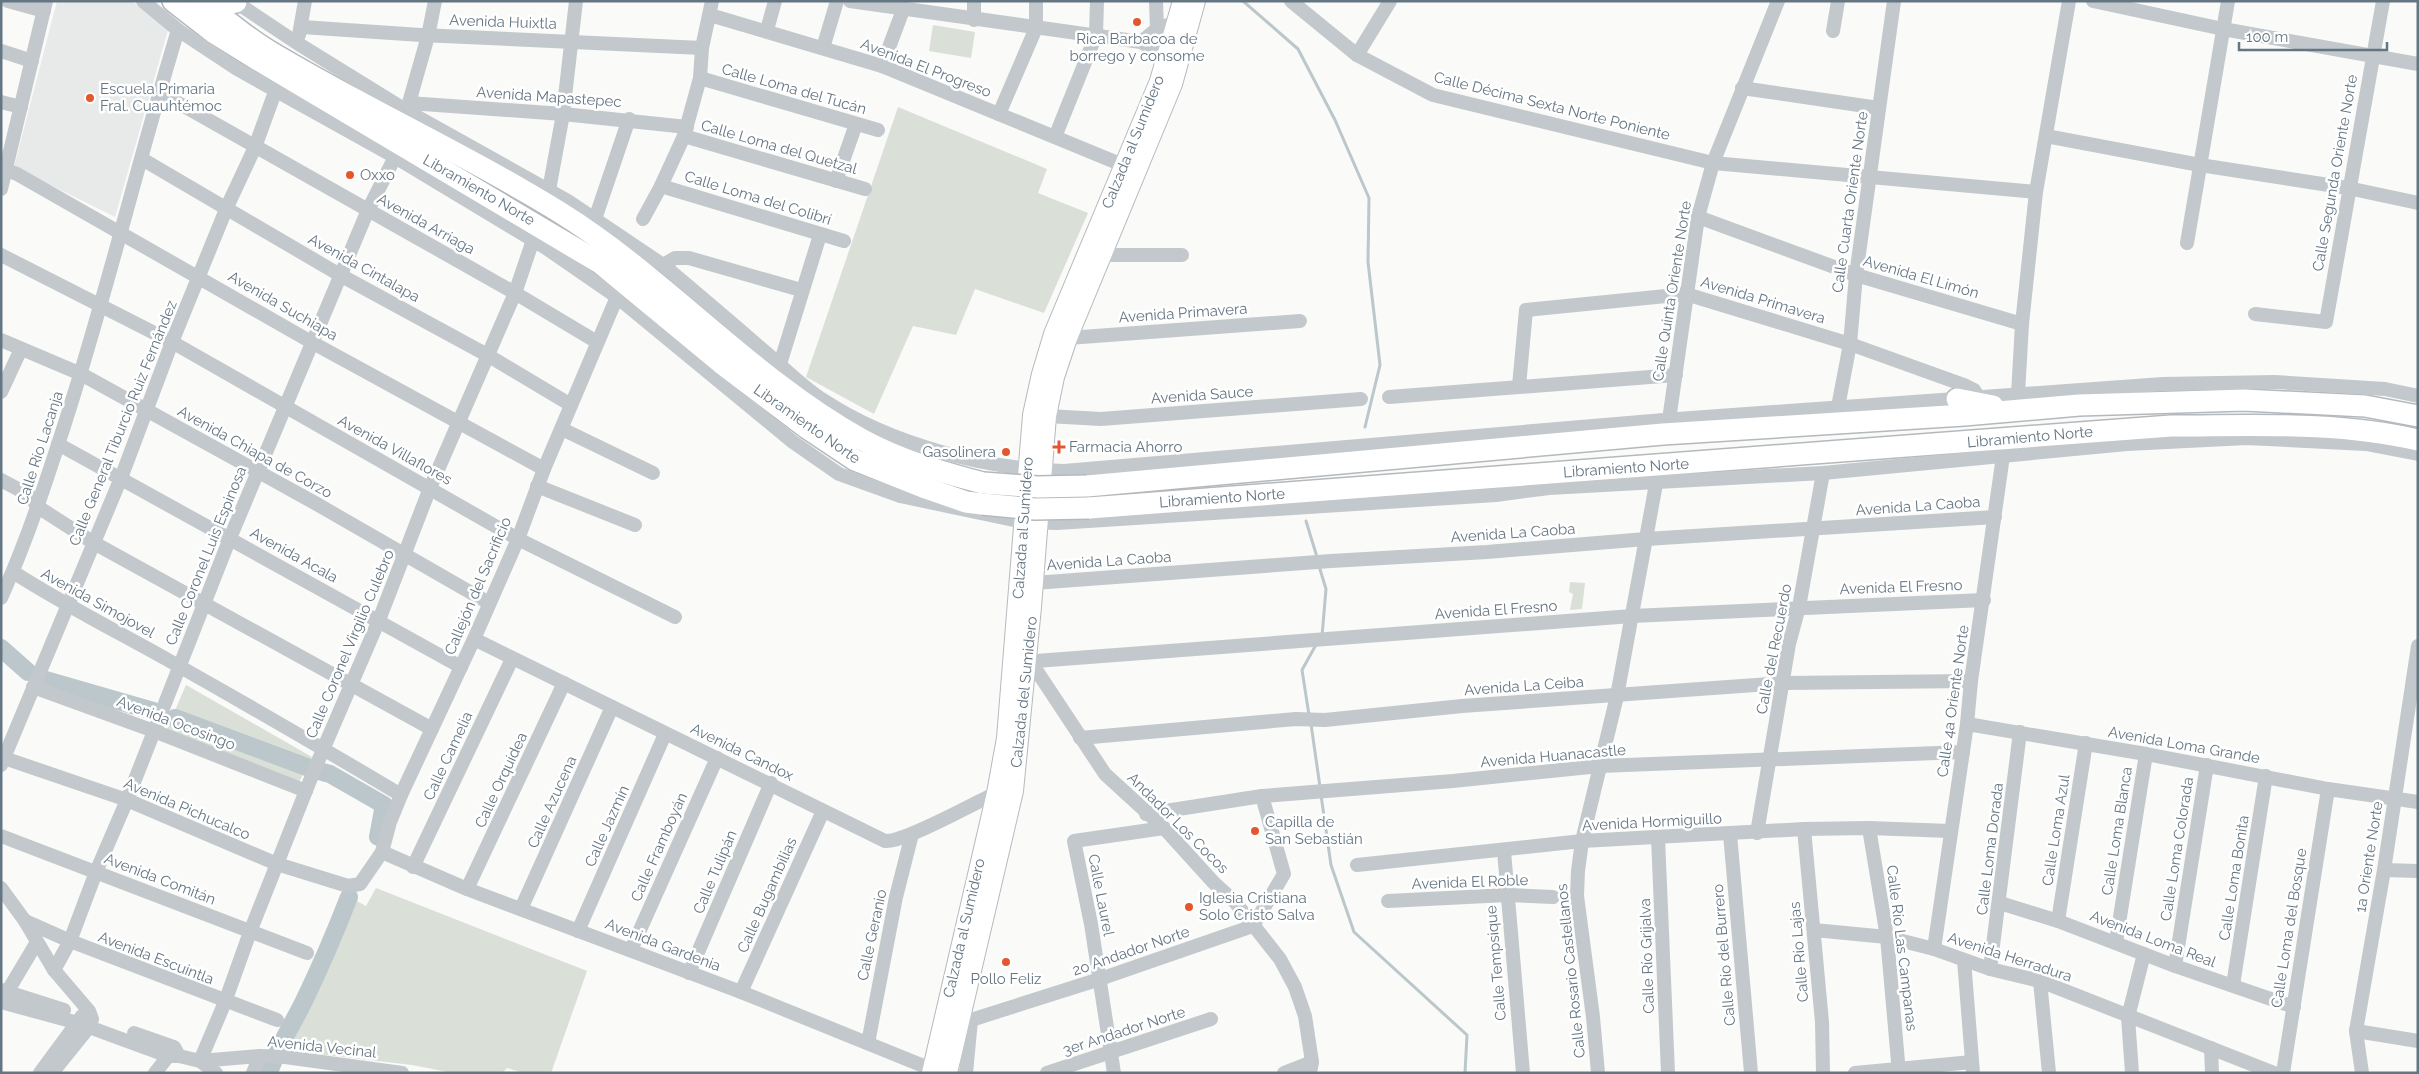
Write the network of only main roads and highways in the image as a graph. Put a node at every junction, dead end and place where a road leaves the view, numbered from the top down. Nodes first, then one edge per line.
1 (173, 1) edge
2 (1196, 1) edge
3 (235, 2) edge
4 (205, 4) edge
5 (1179, 13) edge
6 (1160, 99) junction
7 (463, 143) road end
8 (476, 164) junction
9 (420, 172) road end
10 (475, 188) junction
11 (1957, 399) road end
12 (2015, 403) junction
13 (2418, 416) edge
14 (1471, 436) road end
15 (2020, 439) junction
16 (2418, 440) edge
17 (1432, 453) junction
18 (1970, 459) road end
19 (1034, 470) junction
20 (1438, 482) junction
21 (1549, 488) road end
22 (1031, 522) junction
23 (1020, 657) junction
24 (976, 916) junction
25 (937, 1072) edge

1 - 10 highway, Libramiento Norte
2 - 6 main road
3 - 4 highway
4 - 8 highway, Libramiento Norte
5 - 6 main road, Calzada al Sumidero
6 - 19 main road
6 - 19 main road, Calzada al Sumidero
7 - 8 highway
8 - 17 highway, Libramiento Norte, bridge
9 - 10 highway
10 - 20 highway, Libramiento Norte, bridge
11 - 12 highway
12 - 13 highway, Libramiento Norte
12 - 17 highway, Libramiento Norte
14 - 17 highway
15 - 16 highway, Libramiento Norte
15 - 18 highway
15 - 20 highway, Libramiento Norte
19 - 22 main road, Calzada al Sumidero
20 - 21 highway
22 - 23 main road, Calzada al Sumidero
22 - 23 main road, Calzada del Sumidero
23 - 24 main road, Calzada al Sumidero
23 - 24 main road, Calzada del Sumidero
24 - 25 main road, Calzada al Sumidero
24 - 25 main road, Calzada del Sumidero

